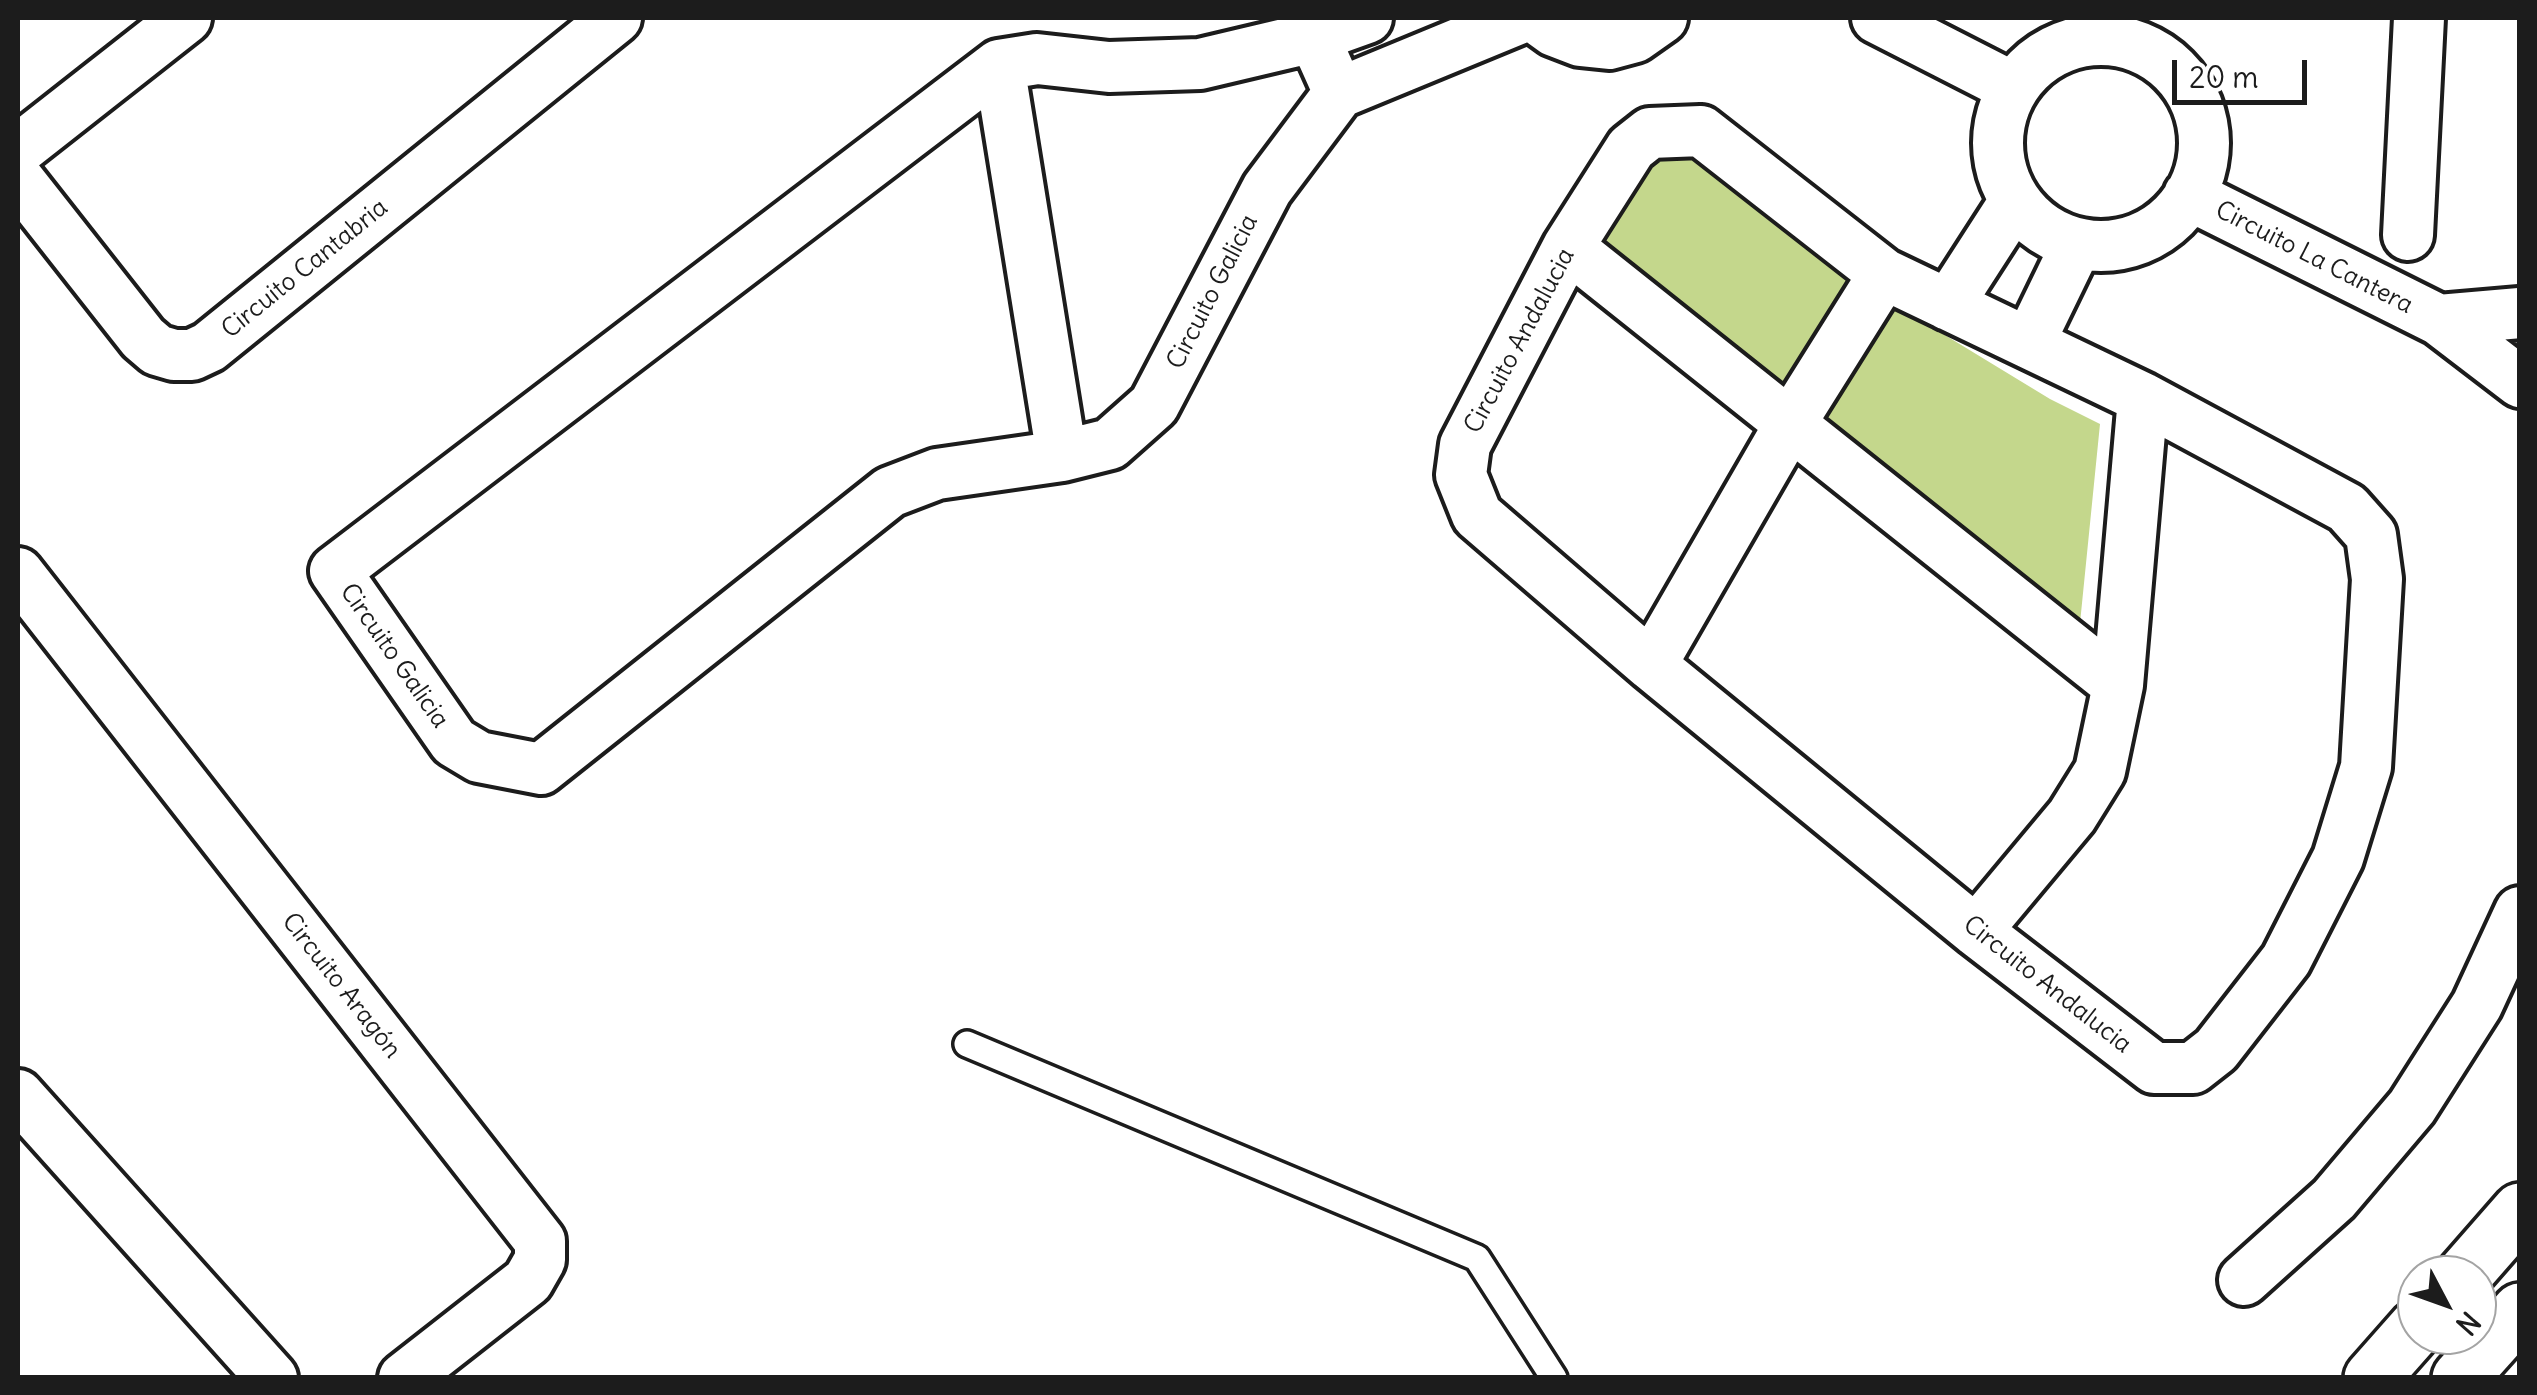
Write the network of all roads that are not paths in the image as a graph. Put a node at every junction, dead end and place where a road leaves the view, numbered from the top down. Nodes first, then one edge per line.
1 (186, 18) edge
2 (616, 18) edge
3 (1367, 18) edge
4 (1521, 18) edge
5 (1536, 18) edge
6 (1662, 18) edge
7 (1877, 18) edge
8 (2420, 18) edge
9 (2128, 31) edge
10 (1314, 37) junction
11 (1000, 64) junction
12 (2014, 88) junction
13 (1340, 93) junction
14 (18, 150) edge
15 (18, 179) edge
16 (2190, 195) junction
17 (2015, 201) junction
18 (2408, 235) dead end
19 (2078, 244) junction
20 (1568, 248) junction
21 (1884, 274) junction
22 (1948, 305) junction
23 (2520, 313) edge
24 (2439, 320) junction
25 (2029, 344) junction
26 (2520, 382) edge
27 (2143, 398) junction
28 (1790, 424) junction
29 (1062, 456) junction
30 (18, 574) edge
31 (1651, 666) junction
32 (2118, 685) junction
33 (2520, 912) edge
34 (1976, 931) junction
35 (967, 1044) dead end
36 (18, 1095) edge
37 (2512, 1221) edge
38 (2482, 1255) edge
39 (2491, 1255) edge
40 (2244, 1280) dead end
41 (2520, 1312) edge
42 (2497, 1322) edge
43 (2421, 1355) edge
44 (272, 1378) edge
45 (404, 1378) edge
46 (1554, 1378) edge
47 (2372, 1378) edge

1 - 14 street
2 - 15 street, Circuito Cantabria
3 - 10 street
4 - 13 street, Circuito Galicia
5 - 6 street
7 - 12 street
8 - 18 street
9 - 12 street, Circuito La Cantera
9 - 16 street, Circuito La Cantera
10 - 11 street
10 - 13 street
11 - 29 street
11 - 29 street, Circuito Galicia
12 - 17 street, Circuito La Cantera
13 - 29 street, Circuito Galicia
16 - 19 street, Circuito La Cantera
16 - 24 street, Circuito La Cantera
17 - 19 street, Circuito La Cantera
17 - 22 street
19 - 25 street
20 - 21 street, Circuito Andalucia
20 - 28 street
20 - 31 street, Circuito Andalucia
21 - 22 street, Circuito Andalucia
21 - 28 street
22 - 25 street, Circuito Andalucia
23 - 24 street, Circuito La Cantera
24 - 26 street, Circuito La Cantera
25 - 27 street, Circuito Andalucia
27 - 32 street
27 - 34 street, Circuito Andalucia
28 - 31 street
28 - 32 street
30 - 45 street, Circuito Aragón
31 - 34 street, Circuito Andalucia
32 - 34 street
33 - 40 street
35 - 46 lane
36 - 44 street
37 - 38 street
37 - 39 street
41 - 42 street
43 - 47 street

